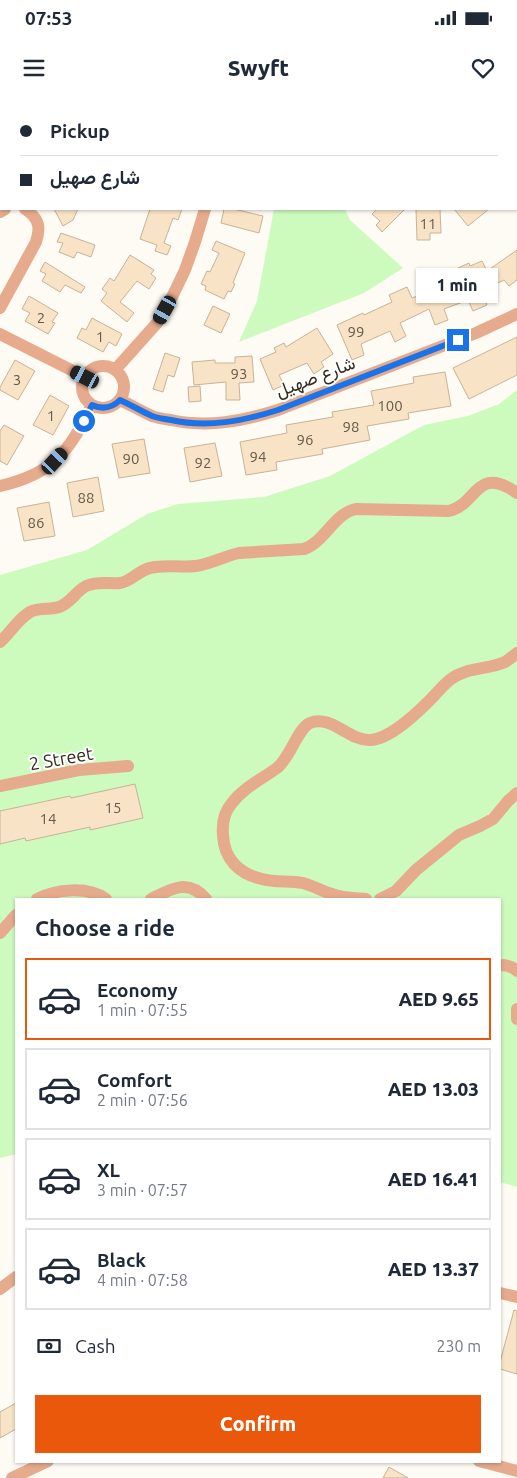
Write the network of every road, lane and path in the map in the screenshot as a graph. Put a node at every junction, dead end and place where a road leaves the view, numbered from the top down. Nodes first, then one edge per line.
1 (26, 210) edge
2 (204, 210) edge
3 (0, 308) edge
4 (517, 314) edge
5 (0, 334) edge
6 (115, 370) junction
7 (85, 377) junction
8 (120, 400) junction
9 (92, 405) junction
10 (0, 486) edge
11 (517, 493) edge
12 (0, 642) edge
13 (517, 653) edge
14 (128, 766) dead end
15 (0, 786) edge
16 (517, 793) edge
17 (40, 898) edge
18 (104, 898) edge
19 (153, 898) edge
20 (205, 898) edge
21 (359, 898) edge
22 (382, 898) edge
23 (15, 916) edge
24 (0, 933) edge
25 (501, 964) edge
26 (517, 971) edge
27 (517, 1009) edge
28 (517, 1018) edge
29 (15, 1278) edge
30 (0, 1289) edge
31 (501, 1293) edge
32 (517, 1297) edge
33 (44, 1463) edge
34 (487, 1463) edge
35 (517, 1471) edge
36 (12, 1478) edge

1 - 3 street
2 - 6 street
4 - 8 street, شارع صهيل
5 - 7 street
6 - 7 street
6 - 8 street
7 - 9 street
8 - 9 street
9 - 10 street
11 - 12 street
13 - 21 street
14 - 15 street, 2 Street
16 - 22 street
17 - 18 street
19 - 20 street
23 - 24 street
25 - 26 street
27 - 28 street
29 - 30 street
31 - 32 street
33 - 36 street
34 - 35 street

